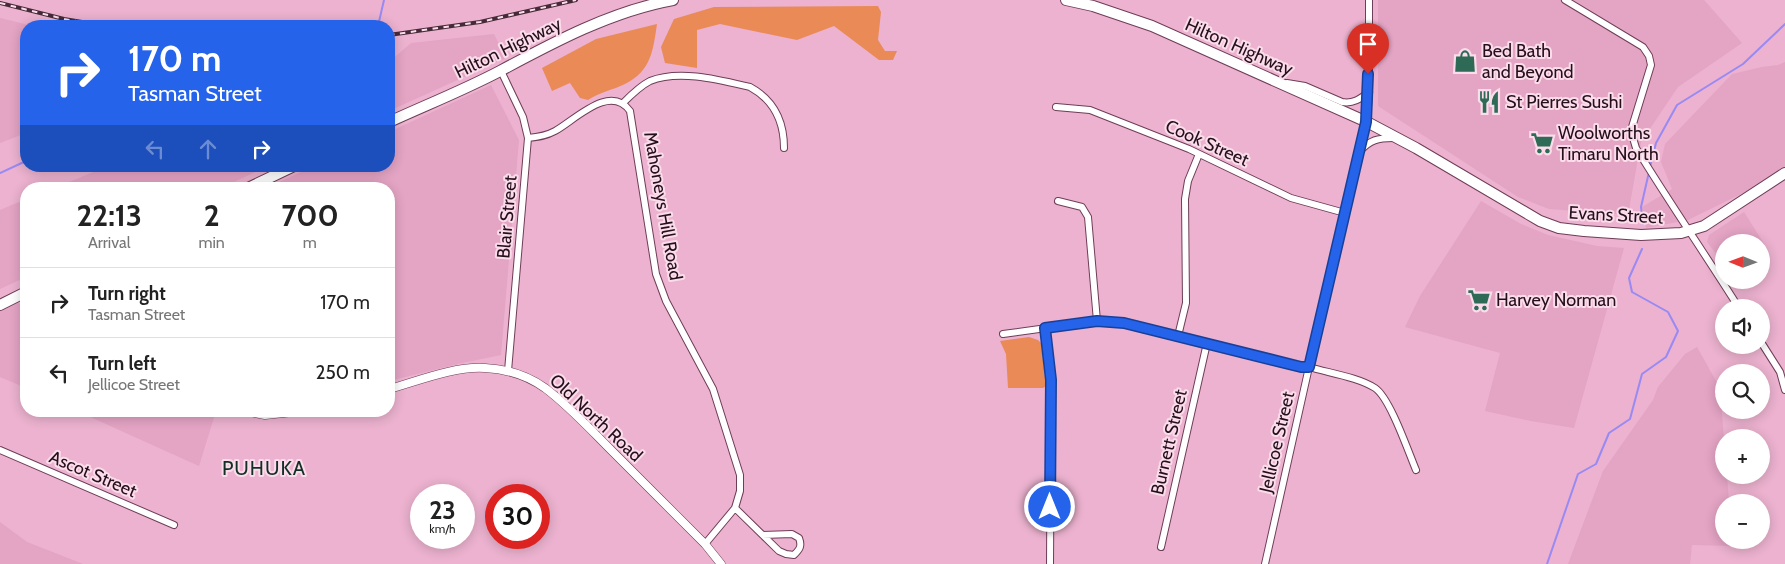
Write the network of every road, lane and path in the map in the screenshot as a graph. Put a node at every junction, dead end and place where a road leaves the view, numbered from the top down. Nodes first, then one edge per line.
1 (673, 0) edge
2 (1066, 0) edge
3 (1369, 0) edge
4 (1565, 0) edge
5 (501, 70) junction
6 (1278, 82) junction
7 (1368, 92) junction
8 (623, 103) junction
9 (1056, 107) dead end
10 (395, 119) edge
11 (1366, 122) junction
12 (528, 138) junction
13 (1397, 138) junction
14 (784, 148) dead end
15 (1359, 152) junction
16 (1199, 154) junction
17 (281, 172) edge
18 (1785, 173) edge
19 (261, 182) edge
20 (1058, 201) dead end
21 (1344, 213) junction
22 (1690, 232) junction
23 (20, 298) edge
24 (1733, 299) edge
25 (0, 305) edge
26 (1097, 321) junction
27 (1045, 328) junction
28 (1003, 334) dead end
29 (1178, 336) junction
30 (1207, 343) junction
31 (1769, 354) edge
32 (1309, 367) junction
33 (508, 371) junction
34 (395, 387) edge
35 (1785, 390) edge
36 (0, 450) edge
37 (1416, 470) dead end
38 (735, 508) junction
39 (174, 525) dead end
40 (763, 535) junction
41 (705, 544) junction
42 (1161, 547) dead end
43 (721, 564) edge
44 (1050, 564) edge
45 (1265, 564) edge

1 - 5 highway, Hilton Highway
2 - 6 highway, Hilton Highway
3 - 7 street, Jellicoe Street
4 - 22 street
5 - 10 highway, Hilton Highway
5 - 12 street, Blair Street
6 - 7 street
6 - 11 highway, Hilton Highway
7 - 11 street, Jellicoe Street
8 - 12 street
8 - 14 street
8 - 38 street, Mahoneys Hill Road
9 - 16 street, Cook Street
11 - 13 highway, Evans Street
11 - 15 street, Jellicoe Street
12 - 33 street, Blair Street
13 - 15 street
13 - 22 highway, Evans Street
15 - 21 street, Jellicoe Street
16 - 21 street, Cook Street
16 - 29 street
17 - 19 highway
18 - 22 highway, Evans Street
20 - 26 street
21 - 32 street, Jellicoe Street
22 - 24 street
23 - 25 highway
26 - 27 street
26 - 29 street
27 - 28 street
27 - 44 street
29 - 30 street
30 - 32 street
30 - 42 street, Burnett Street
31 - 35 street
32 - 37 street
32 - 45 street, Jellicoe Street
33 - 34 street, Old North Road
33 - 41 street, Old North Road
36 - 39 street, Ascot Street
38 - 40 street
38 - 41 street, Mahoneys Hill Road
40 - 40 street
41 - 43 street, Old North Road

